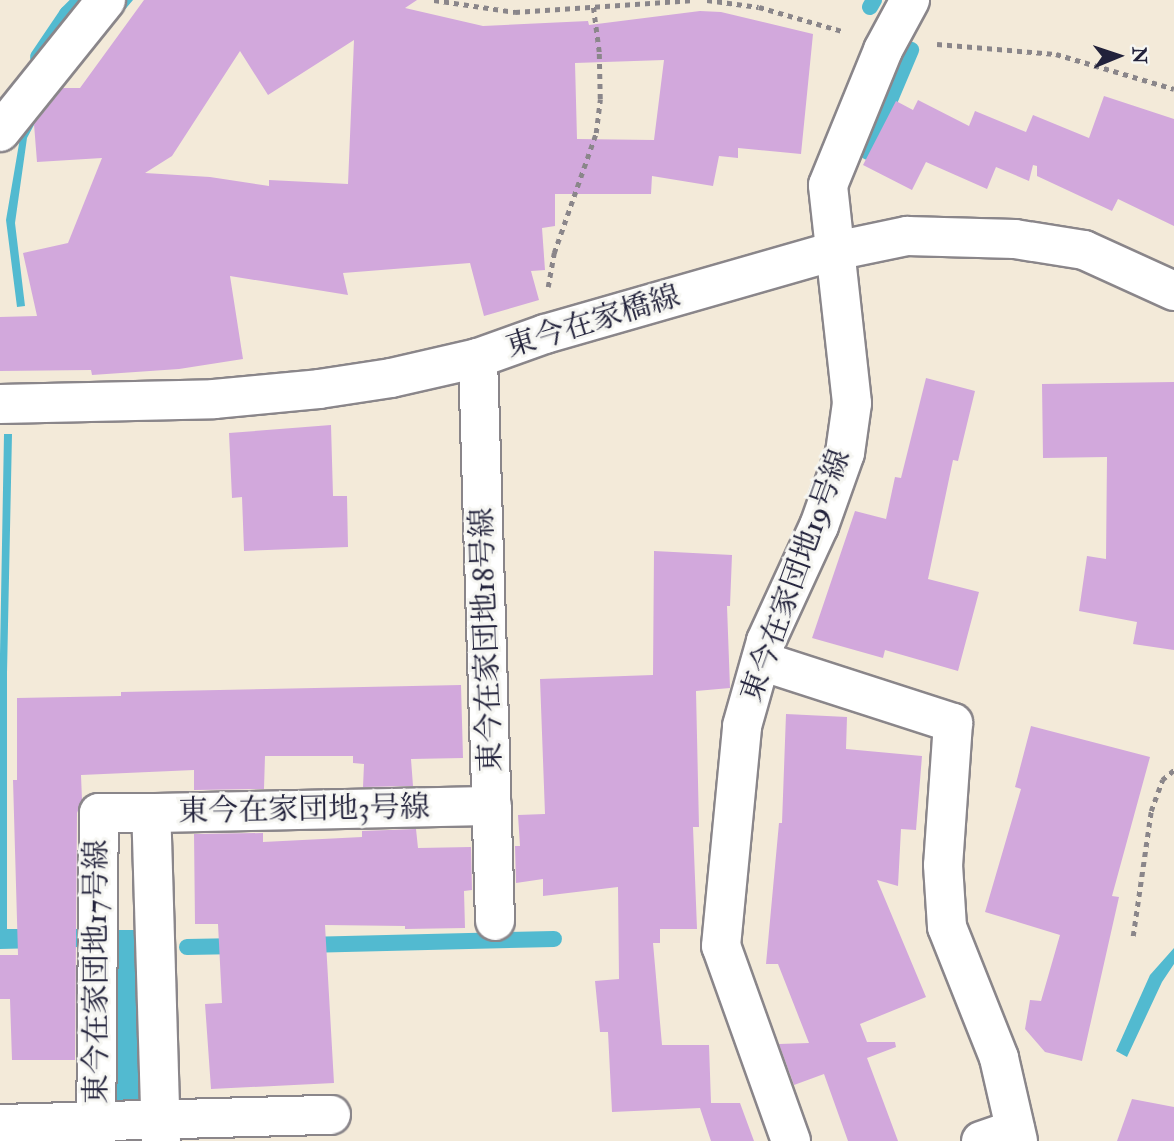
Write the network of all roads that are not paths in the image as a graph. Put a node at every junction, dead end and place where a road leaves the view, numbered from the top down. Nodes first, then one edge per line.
1 (106, 0) edge
2 (910, 0) edge
3 (0, 132) edge
4 (835, 251) junction
5 (1174, 291) edge
6 (478, 358) junction
7 (0, 404) edge
8 (761, 661) junction
9 (492, 806) junction
10 (151, 813) junction
11 (495, 921) dead end
12 (331, 1115) dead end
13 (0, 1124) edge
14 (161, 1130) edge
15 (96, 1131) edge
16 (1005, 1137) edge
17 (791, 1141) edge

1 - 3 street
2 - 4 street, 東今在家団地19号線
4 - 5 street, 東今在家橋線
4 - 6 street, 東今在家橋線
4 - 8 street, 東今在家団地19号線
6 - 7 street, 東今在家橋線
6 - 9 street, 東今在家団地18号線
8 - 16 street
8 - 17 street, 東今在家団地19号線
9 - 10 street, 東今在家団地3号線
9 - 11 street, 東今在家団地18号線
10 - 14 street, 東今在家団地3号線
10 - 15 street, 東今在家団地17号線
12 - 14 street
13 - 15 street
14 - 15 street

